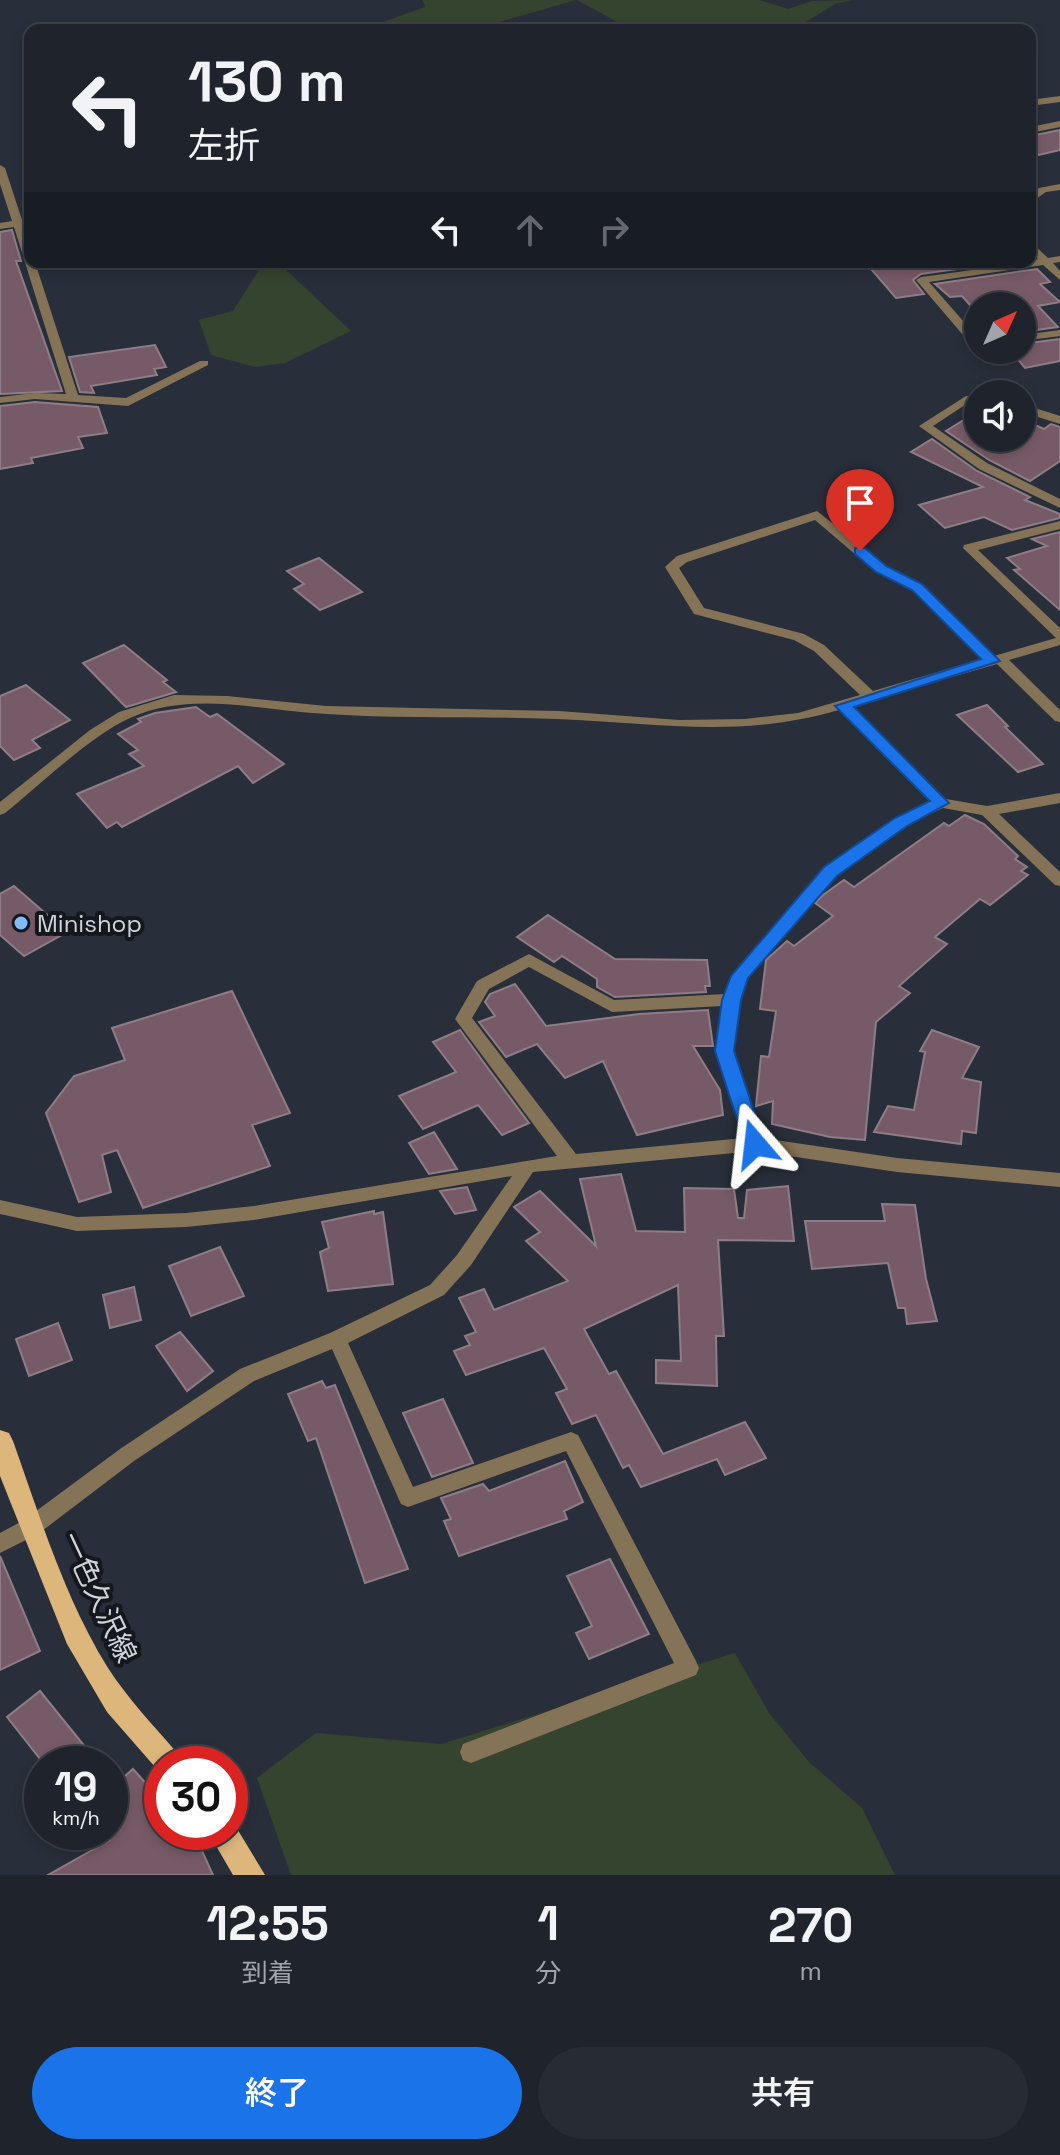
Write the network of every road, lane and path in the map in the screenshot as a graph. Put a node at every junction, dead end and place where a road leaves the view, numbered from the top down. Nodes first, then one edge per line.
1 (1060, 99) edge
2 (1036, 102) edge
3 (1060, 124) edge
4 (1036, 129) edge
5 (0, 168) edge
6 (1036, 186) edge
7 (1060, 187) edge
8 (1043, 190) junction
9 (1036, 195) edge
10 (24, 223) edge
11 (0, 226) edge
12 (1036, 251) edge
13 (1060, 259) edge
14 (1045, 262) junction
15 (1036, 263) edge
16 (37, 268) edge
17 (954, 268) edge
18 (1002, 268) edge
19 (958, 274) junction
20 (1060, 277) edge
21 (964, 330) edge
22 (1060, 333) edge
23 (1036, 336) edge
24 (204, 363) dead end
25 (73, 399) junction
26 (0, 400) edge
27 (964, 400) edge
28 (1036, 412) edge
29 (1060, 420) edge
30 (1060, 504) edge
31 (1060, 525) edge
32 (1060, 638) edge
33 (996, 660) junction
34 (871, 697) junction
35 (843, 706) junction
36 (1060, 718) edge
37 (1060, 798) edge
38 (941, 803) junction
39 (0, 810) edge
40 (987, 811) junction
41 (1060, 881) edge
42 (731, 1000) junction
43 (755, 1144) junction
44 (571, 1161) junction
45 (528, 1166) junction
46 (1060, 1180) edge
47 (0, 1207) edge
48 (337, 1339) junction
49 (0, 1441) edge
50 (31, 1527) junction
51 (0, 1544) edge
52 (153, 1746) edge
53 (471, 1752) dead end
54 (234, 1850) edge
55 (250, 1875) edge

1 - 2 street
3 - 4 street
5 - 10 street
6 - 8 street
7 - 8 street
8 - 9 street
10 - 11 street
12 - 14 street
13 - 14 street
14 - 15 street
14 - 20 street
16 - 25 street
17 - 19 street
18 - 19 street
19 - 21 street
22 - 23 street
24 - 25 street
25 - 26 street
27 - 30 street
28 - 29 street
31 - 32 street
32 - 33 street
33 - 34 street
33 - 34 street
33 - 36 street
34 - 35 street
35 - 38 street
35 - 39 street
37 - 40 street
38 - 40 street
38 - 42 street
40 - 41 street
42 - 43 street
42 - 44 street
43 - 44 street
43 - 46 street
44 - 45 street
45 - 47 street
45 - 48 street
48 - 50 street
48 - 53 street
49 - 50 main road, 一色久沢線
50 - 51 street
50 - 52 main road, 一色久沢線
54 - 55 main road

